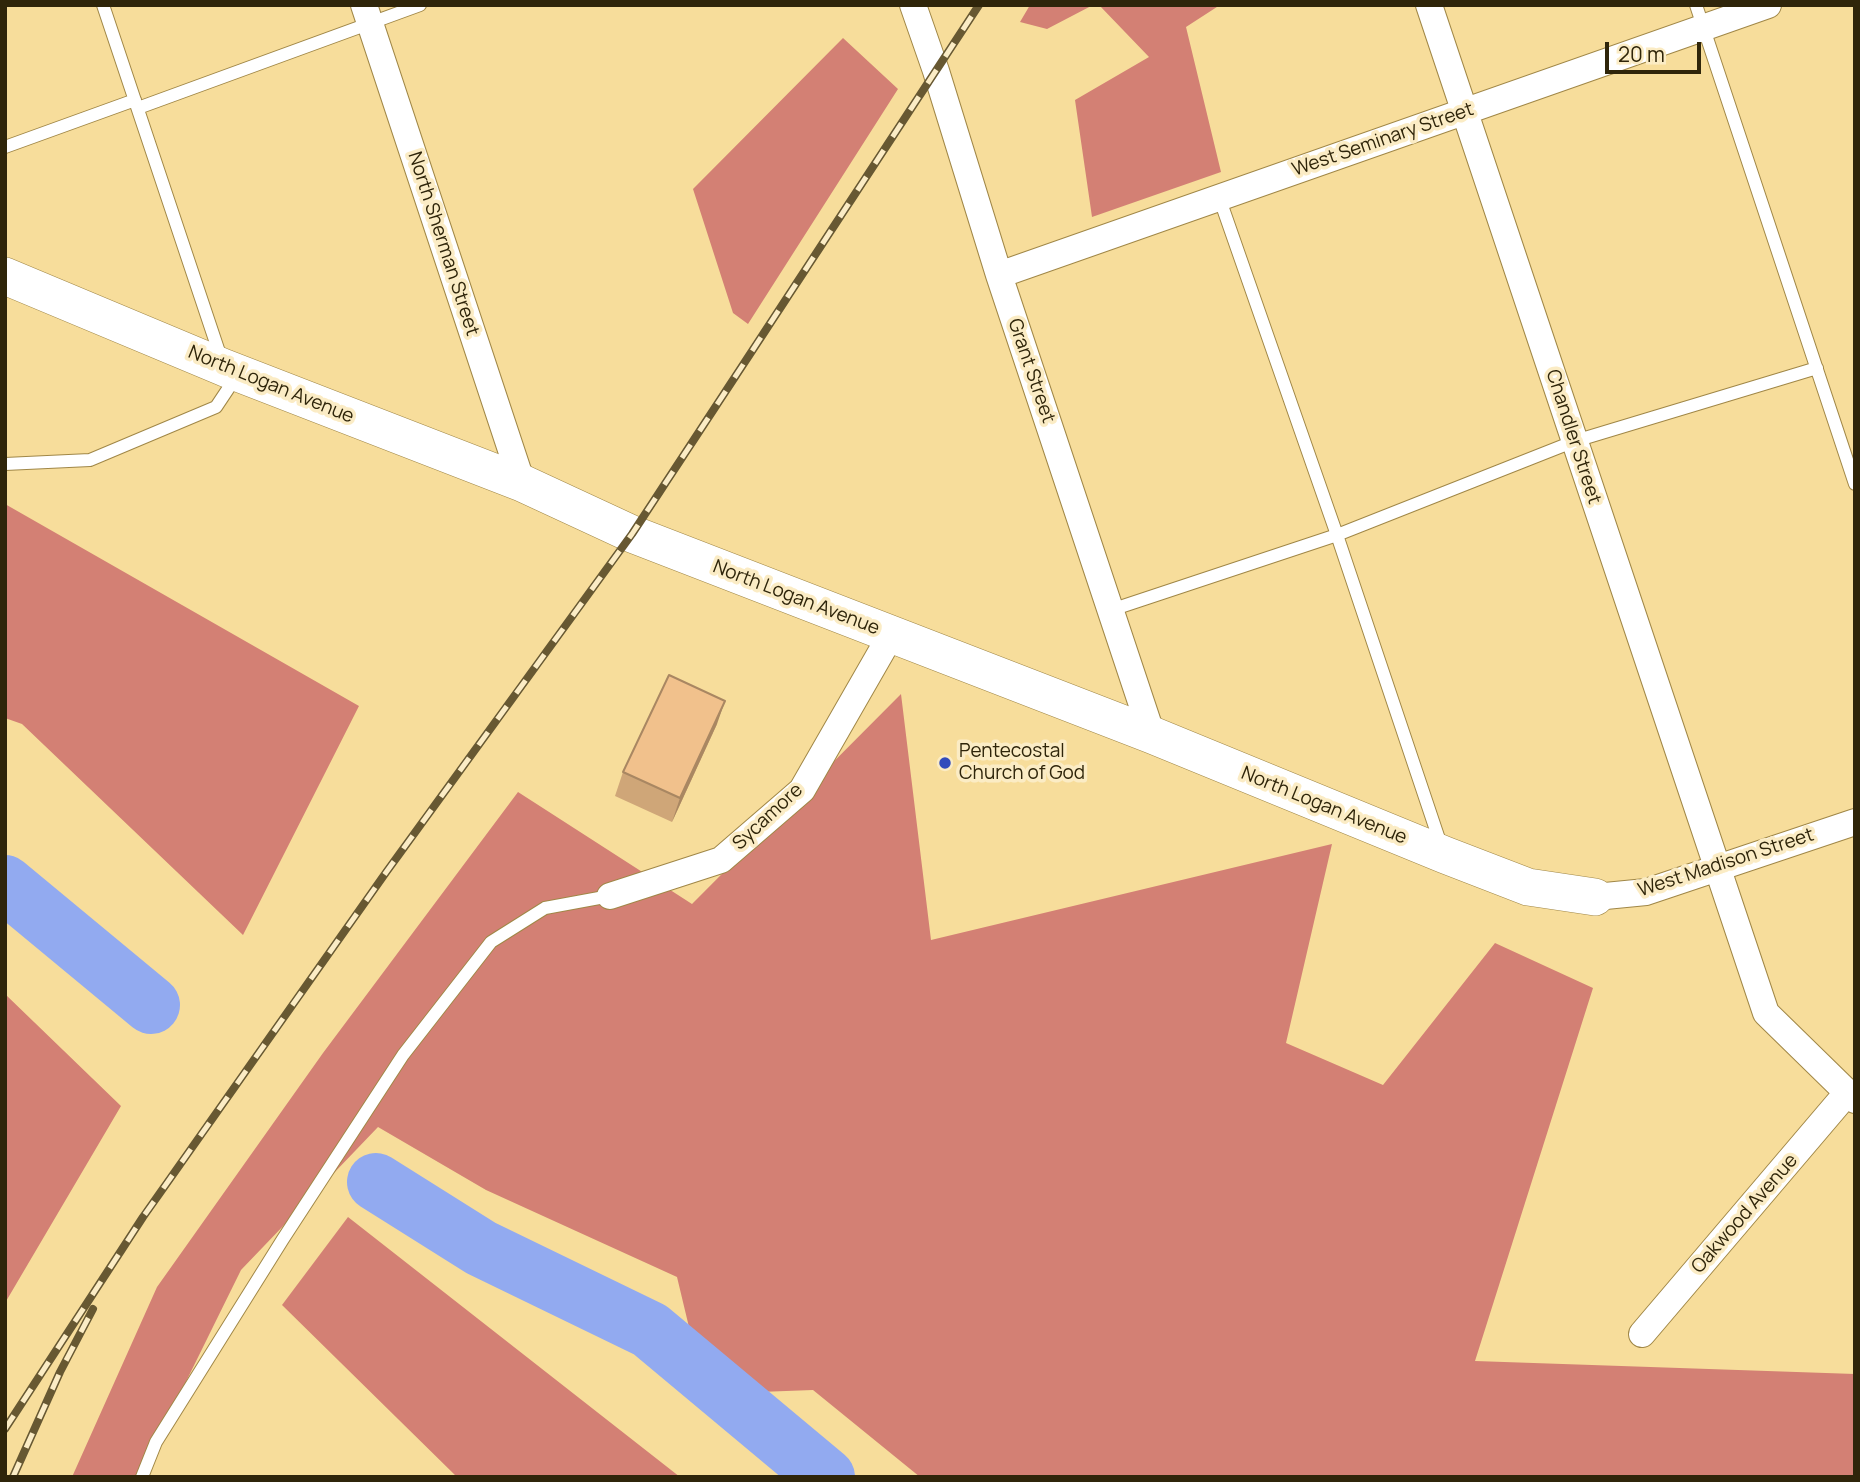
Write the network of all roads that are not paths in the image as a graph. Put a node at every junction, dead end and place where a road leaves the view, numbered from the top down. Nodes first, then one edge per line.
1 (103, 5) edge
2 (420, 5) edge
3 (913, 5) edge
4 (1429, 5) edge
5 (1768, 5) edge
6 (367, 14) edge
7 (1700, 17) edge
8 (136, 104) junction
9 (1466, 111) junction
10 (5, 147) edge
11 (1219, 197) junction
12 (999, 275) junction
13 (5, 276) edge
14 (1816, 369) junction
15 (231, 371) junction
16 (1575, 442) junction
17 (5, 464) edge
18 (522, 483) junction
19 (1855, 484) edge
20 (1337, 535) junction
21 (1111, 610) junction
22 (891, 635) junction
23 (1152, 735) junction
24 (1855, 822) edge
25 (1445, 855) junction
26 (1717, 869) junction
27 (610, 895) joint
28 (1595, 897) joint
29 (1851, 1097) edge
30 (1642, 1334) dead end
31 (142, 1477) edge

1 - 8 lane
2 - 6 lane
3 - 12 street, Grant Street
4 - 9 street, Chandler Street
5 - 7 street, West Seminary Street
6 - 8 lane
6 - 18 street, North Sherman Street
7 - 9 street, West Seminary Street
7 - 14 lane
8 - 10 lane
8 - 15 lane
9 - 11 street, West Seminary Street
9 - 16 street, Chandler Street
11 - 12 street, West Seminary Street
11 - 20 lane
12 - 21 street, Grant Street
13 - 15 street, North Logan Avenue
14 - 16 lane
14 - 19 lane
15 - 17 lane
15 - 18 street, North Logan Avenue
16 - 20 lane
16 - 26 street, Chandler Street
18 - 22 street, North Logan Avenue
20 - 21 lane
20 - 25 lane
21 - 23 street, Grant Street
22 - 23 street, North Logan Avenue
22 - 27 street, Sycamore
23 - 25 street, North Logan Avenue
24 - 26 street, West Madison Street
25 - 28 street, North Logan Avenue
26 - 28 street, West Madison Street
26 - 29 street
27 - 31 lane
29 - 30 street, Oakwood Avenue

